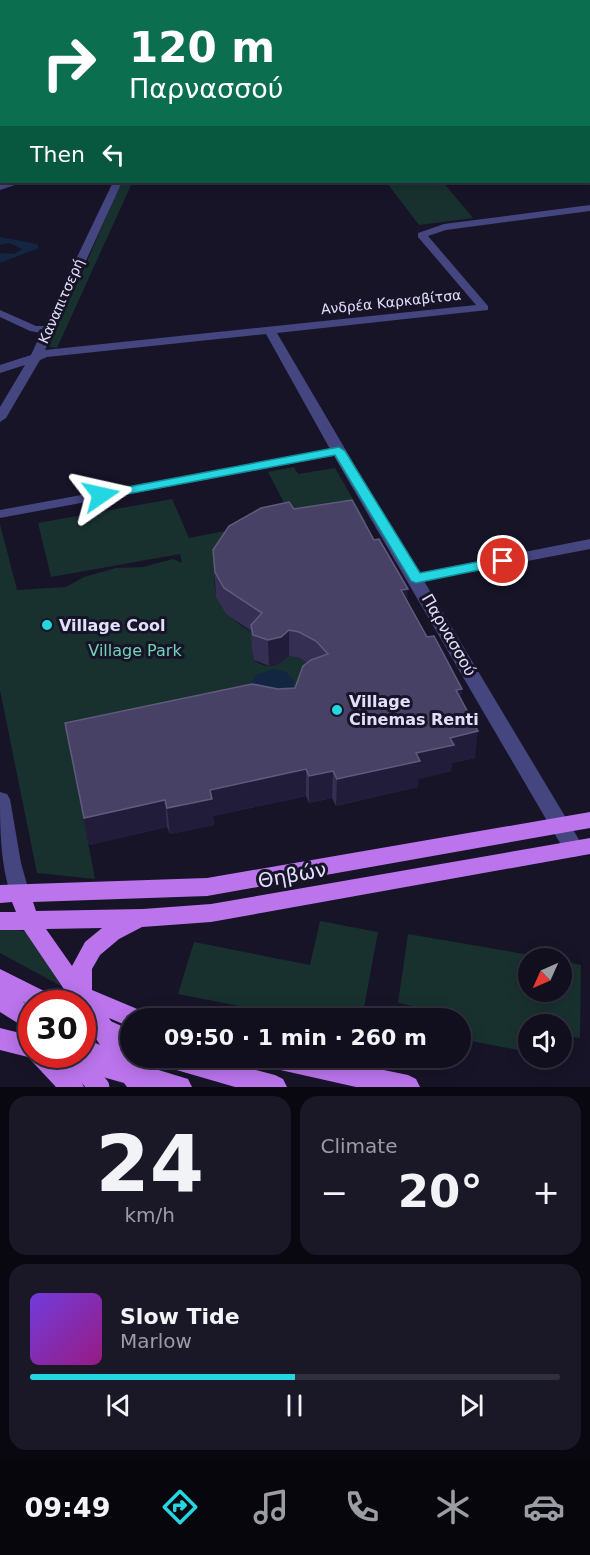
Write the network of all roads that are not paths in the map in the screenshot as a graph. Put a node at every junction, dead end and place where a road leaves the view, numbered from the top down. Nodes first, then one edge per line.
1 (15, 183) edge
2 (117, 183) edge
3 (0, 187) edge
4 (590, 208) edge
5 (0, 314) edge
6 (269, 329) junction
7 (47, 330) junction
8 (37, 355) junction
9 (0, 369) edge
10 (0, 374) edge
11 (8, 403) junction
12 (0, 418) edge
13 (339, 451) junction
14 (0, 514) edge
15 (590, 544) edge
16 (416, 578) junction
17 (0, 799) edge
18 (590, 820) edge
19 (560, 826) junction
20 (582, 847) edge
21 (10, 895) edge
22 (143, 918) junction
23 (0, 921) edge
24 (29, 921) junction
25 (0, 979) edge
26 (21, 990) edge
27 (78, 990) edge
28 (81, 990) edge
29 (0, 999) edge
30 (96, 1002) edge
31 (0, 1007) edge
32 (18, 1012) edge
33 (120, 1012) edge
34 (18, 1015) edge
35 (96, 1018) edge
36 (96, 1026) edge
37 (120, 1037) edge
38 (2, 1040) edge
39 (18, 1045) edge
40 (96, 1056) edge
41 (96, 1066) edge
42 (55, 1068) edge
43 (83, 1068) edge
44 (208, 1068) edge
45 (322, 1068) edge
46 (136, 1080) edge
47 (72, 1087) edge
48 (99, 1087) edge
49 (180, 1087) edge
50 (275, 1087) edge
51 (408, 1087) edge

1 - 3 street
2 - 7 street, Καναπιτσερή
4 - 6 street, Ανδρέα Καρκαβίτσα
5 - 7 street
6 - 8 street, Ανδρέα Καρκαβίτσα
6 - 13 street, Παρνασσού
7 - 8 street, Καναπιτσερή
8 - 9 street, Ανδρέα Καρκαβίτσα
8 - 11 street, Καναπιτσερή
10 - 11 street
11 - 12 street, Καναπιτσερή
13 - 14 street
13 - 16 street, Παρνασσού
15 - 16 street
16 - 19 street, Παρνασσού
17 - 21 street
18 - 19 main road, Θηβών
19 - 20 street, Παρνασσού
19 - 21 main road, Θηβών
20 - 22 main road, Θηβών
21 - 24 main road
22 - 24 main road, Θηβών
22 - 28 main road
23 - 24 main road, Θηβών
24 - 27 main road
25 - 26 main road
29 - 32 main road
30 - 33 main road
31 - 34 main road
35 - 46 main road
36 - 37 main road, bridge
38 - 39 main road
40 - 46 main road
41 - 46 main road
42 - 47 main road
43 - 48 main road, bridge
44 - 50 main road
45 - 51 main road
46 - 49 main road

